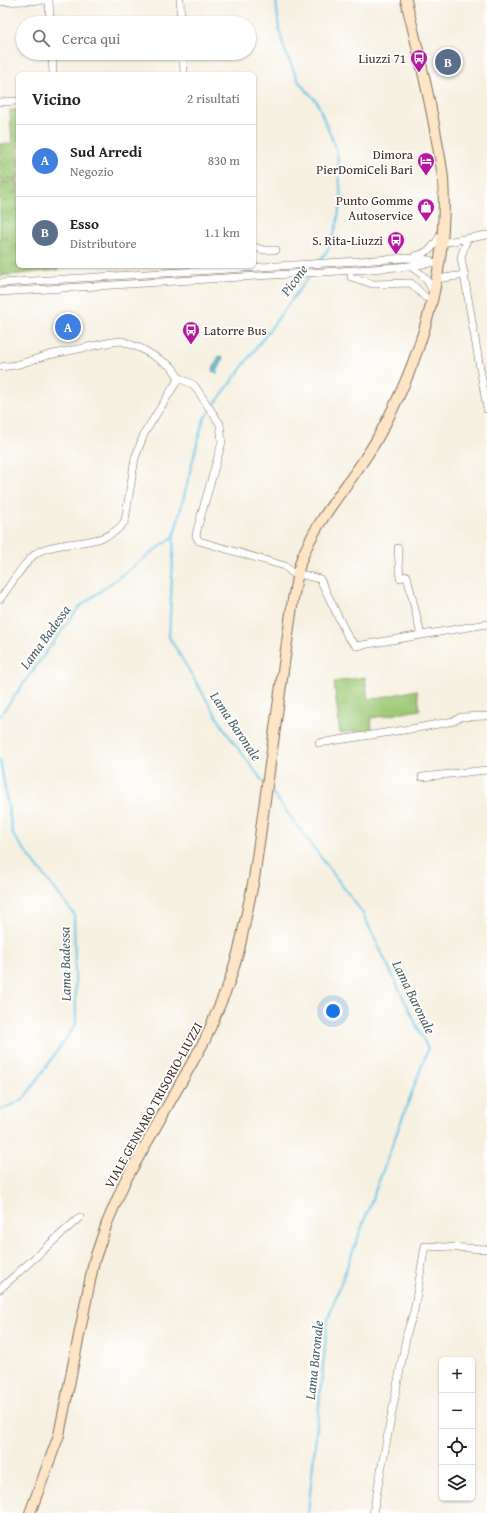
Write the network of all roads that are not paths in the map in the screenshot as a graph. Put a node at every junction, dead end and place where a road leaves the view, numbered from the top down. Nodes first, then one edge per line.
1 (180, 0) edge
2 (406, 0) edge
3 (0, 2) edge
4 (50, 16) edge
5 (181, 16) edge
6 (52, 60) edge
7 (183, 60) edge
8 (53, 72) edge
9 (184, 72) edge
10 (16, 101) edge
11 (0, 102) edge
12 (442, 232) junction
13 (487, 235) edge
14 (467, 239) junction
15 (441, 243) junction
16 (256, 248) edge
17 (276, 250) dead end
18 (407, 258) junction
19 (375, 260) junction
20 (438, 262) junction
21 (409, 266) junction
22 (256, 267) edge
23 (244, 268) edge
24 (375, 269) junction
25 (464, 275) junction
26 (351, 277) dead end
27 (436, 279) junction
28 (16, 282) junction
29 (0, 283) edge
30 (17, 290) junction
31 (0, 292) edge
32 (433, 297) junction
33 (0, 367) edge
34 (179, 378) junction
35 (487, 405) edge
36 (398, 548) dead end
37 (298, 573) junction
38 (0, 599) edge
39 (487, 624) edge
40 (421, 635) junction
41 (487, 716) edge
42 (319, 743) dead end
43 (487, 770) edge
44 (422, 777) dead end
45 (80, 1217) dead end
46 (487, 1249) edge
47 (0, 1289) edge
48 (30, 1513) edge
49 (373, 1513) edge

1 - 5 street
2 - 12 main road, VIALE GENNARO TRISORIO-LIUZZI
3 - 4 street
6 - 8 street
7 - 9 street
10 - 11 street
12 - 15 main road, VIALE GENNARO TRISORIO-LIUZZI
12 - 18 street
13 - 14 street
14 - 15 street
14 - 25 street
15 - 20 main road, VIALE GENNARO TRISORIO-LIUZZI
16 - 17 street
18 - 19 street
18 - 20 street
19 - 22 street
19 - 24 street
20 - 21 street
20 - 27 main road, VIALE GENNARO TRISORIO-LIUZZI
21 - 24 street
21 - 32 street
23 - 28 street
24 - 30 street
25 - 27 street
25 - 35 street
26 - 32 street
27 - 32 main road, VIALE GENNARO TRISORIO-LIUZZI
28 - 29 street
28 - 30 street
30 - 31 street
32 - 37 main road, VIALE GENNARO TRISORIO-LIUZZI
33 - 34 street
34 - 37 street
34 - 38 street
36 - 40 street
37 - 40 street
37 - 48 main road, VIALE GENNARO TRISORIO-LIUZZI
39 - 40 street
41 - 42 street
43 - 44 street
45 - 47 street
46 - 49 street

